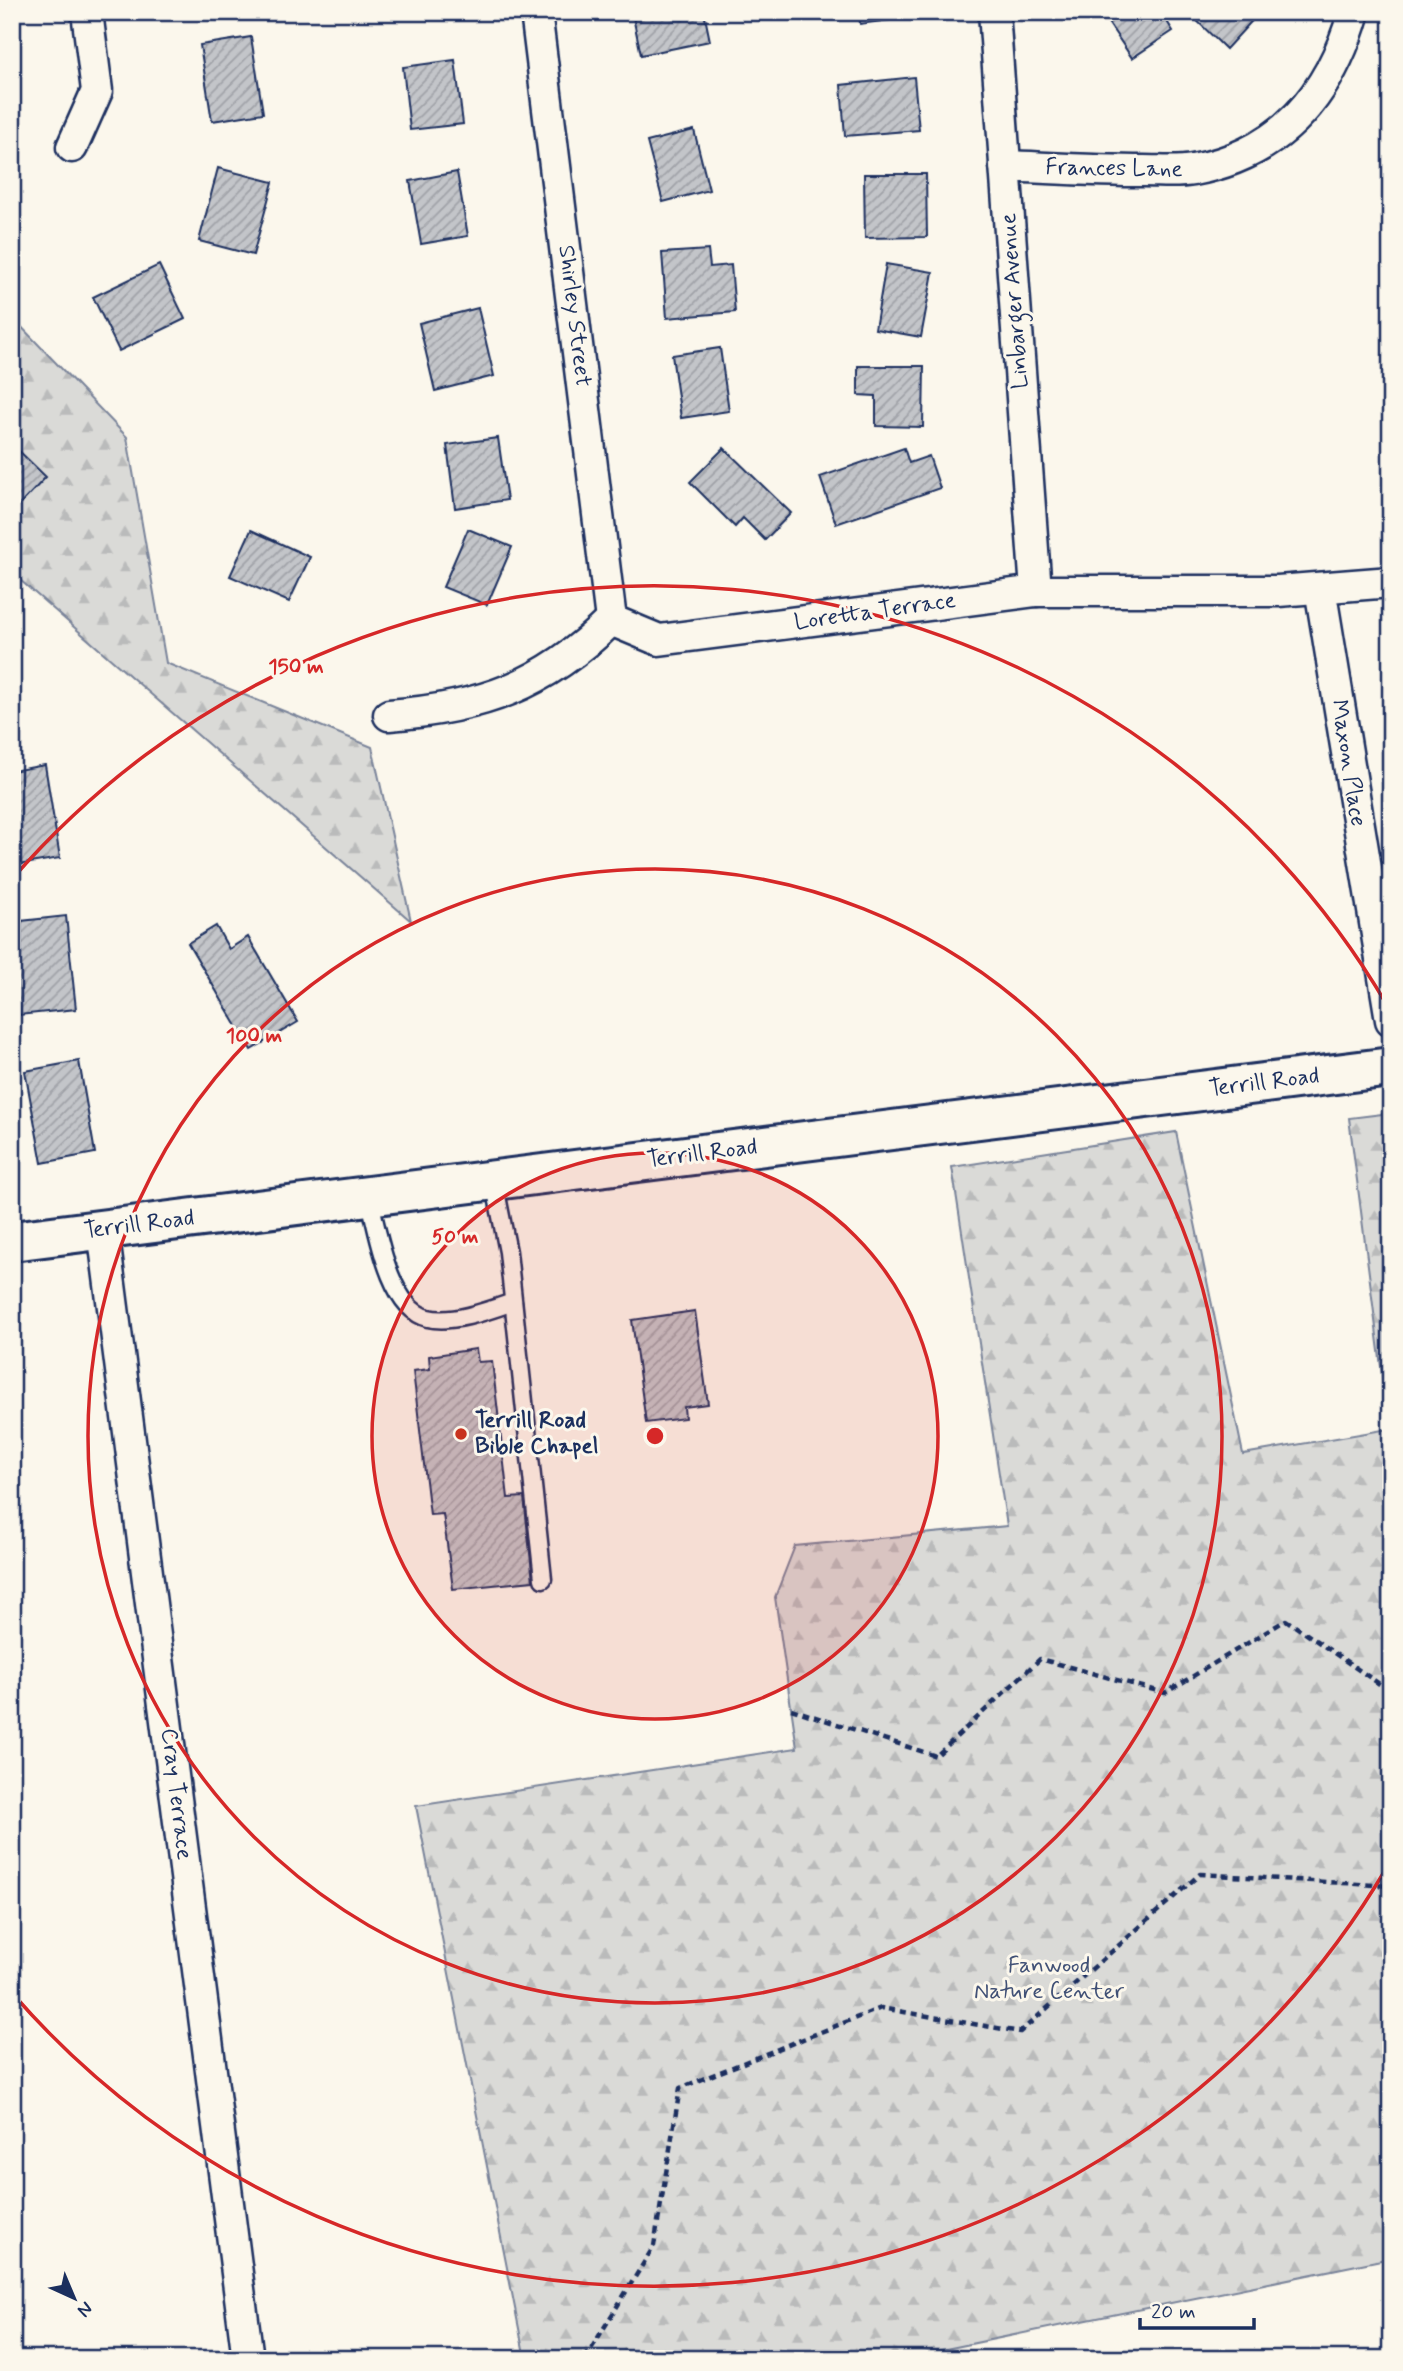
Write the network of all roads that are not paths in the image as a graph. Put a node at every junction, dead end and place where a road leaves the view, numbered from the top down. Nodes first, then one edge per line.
1 (87, 12) edge
2 (536, 12) edge
3 (993, 12) edge
4 (1354, 12) edge
5 (72, 147) dead end
6 (1005, 166) junction
7 (1391, 582) edge
8 (1320, 588) junction
9 (1036, 591) junction
10 (611, 621) junction
11 (388, 715) dead end
12 (1391, 1020) edge
13 (1391, 1067) edge
14 (494, 1181) junction
15 (369, 1196) junction
16 (103, 1230) junction
17 (12, 1241) edge
18 (513, 1302) junction
19 (542, 1578) dead end
20 (248, 2359) edge

1 - 5 street
2 - 10 street, Shirley Street
3 - 6 street, Linbarger Avenue
4 - 6 street, Frances Lane
6 - 9 street, Linbarger Avenue
7 - 8 street, Loretta Terrace
8 - 9 street, Loretta Terrace
8 - 12 street, Maxon Place
9 - 10 street, Loretta Terrace
10 - 11 street
13 - 14 street, Terrill Road
14 - 15 street, Terrill Road
14 - 18 lane
15 - 16 street, Terrill Road
15 - 18 lane
16 - 17 street, Terrill Road
16 - 20 street, Cray Terrace
18 - 19 lane

